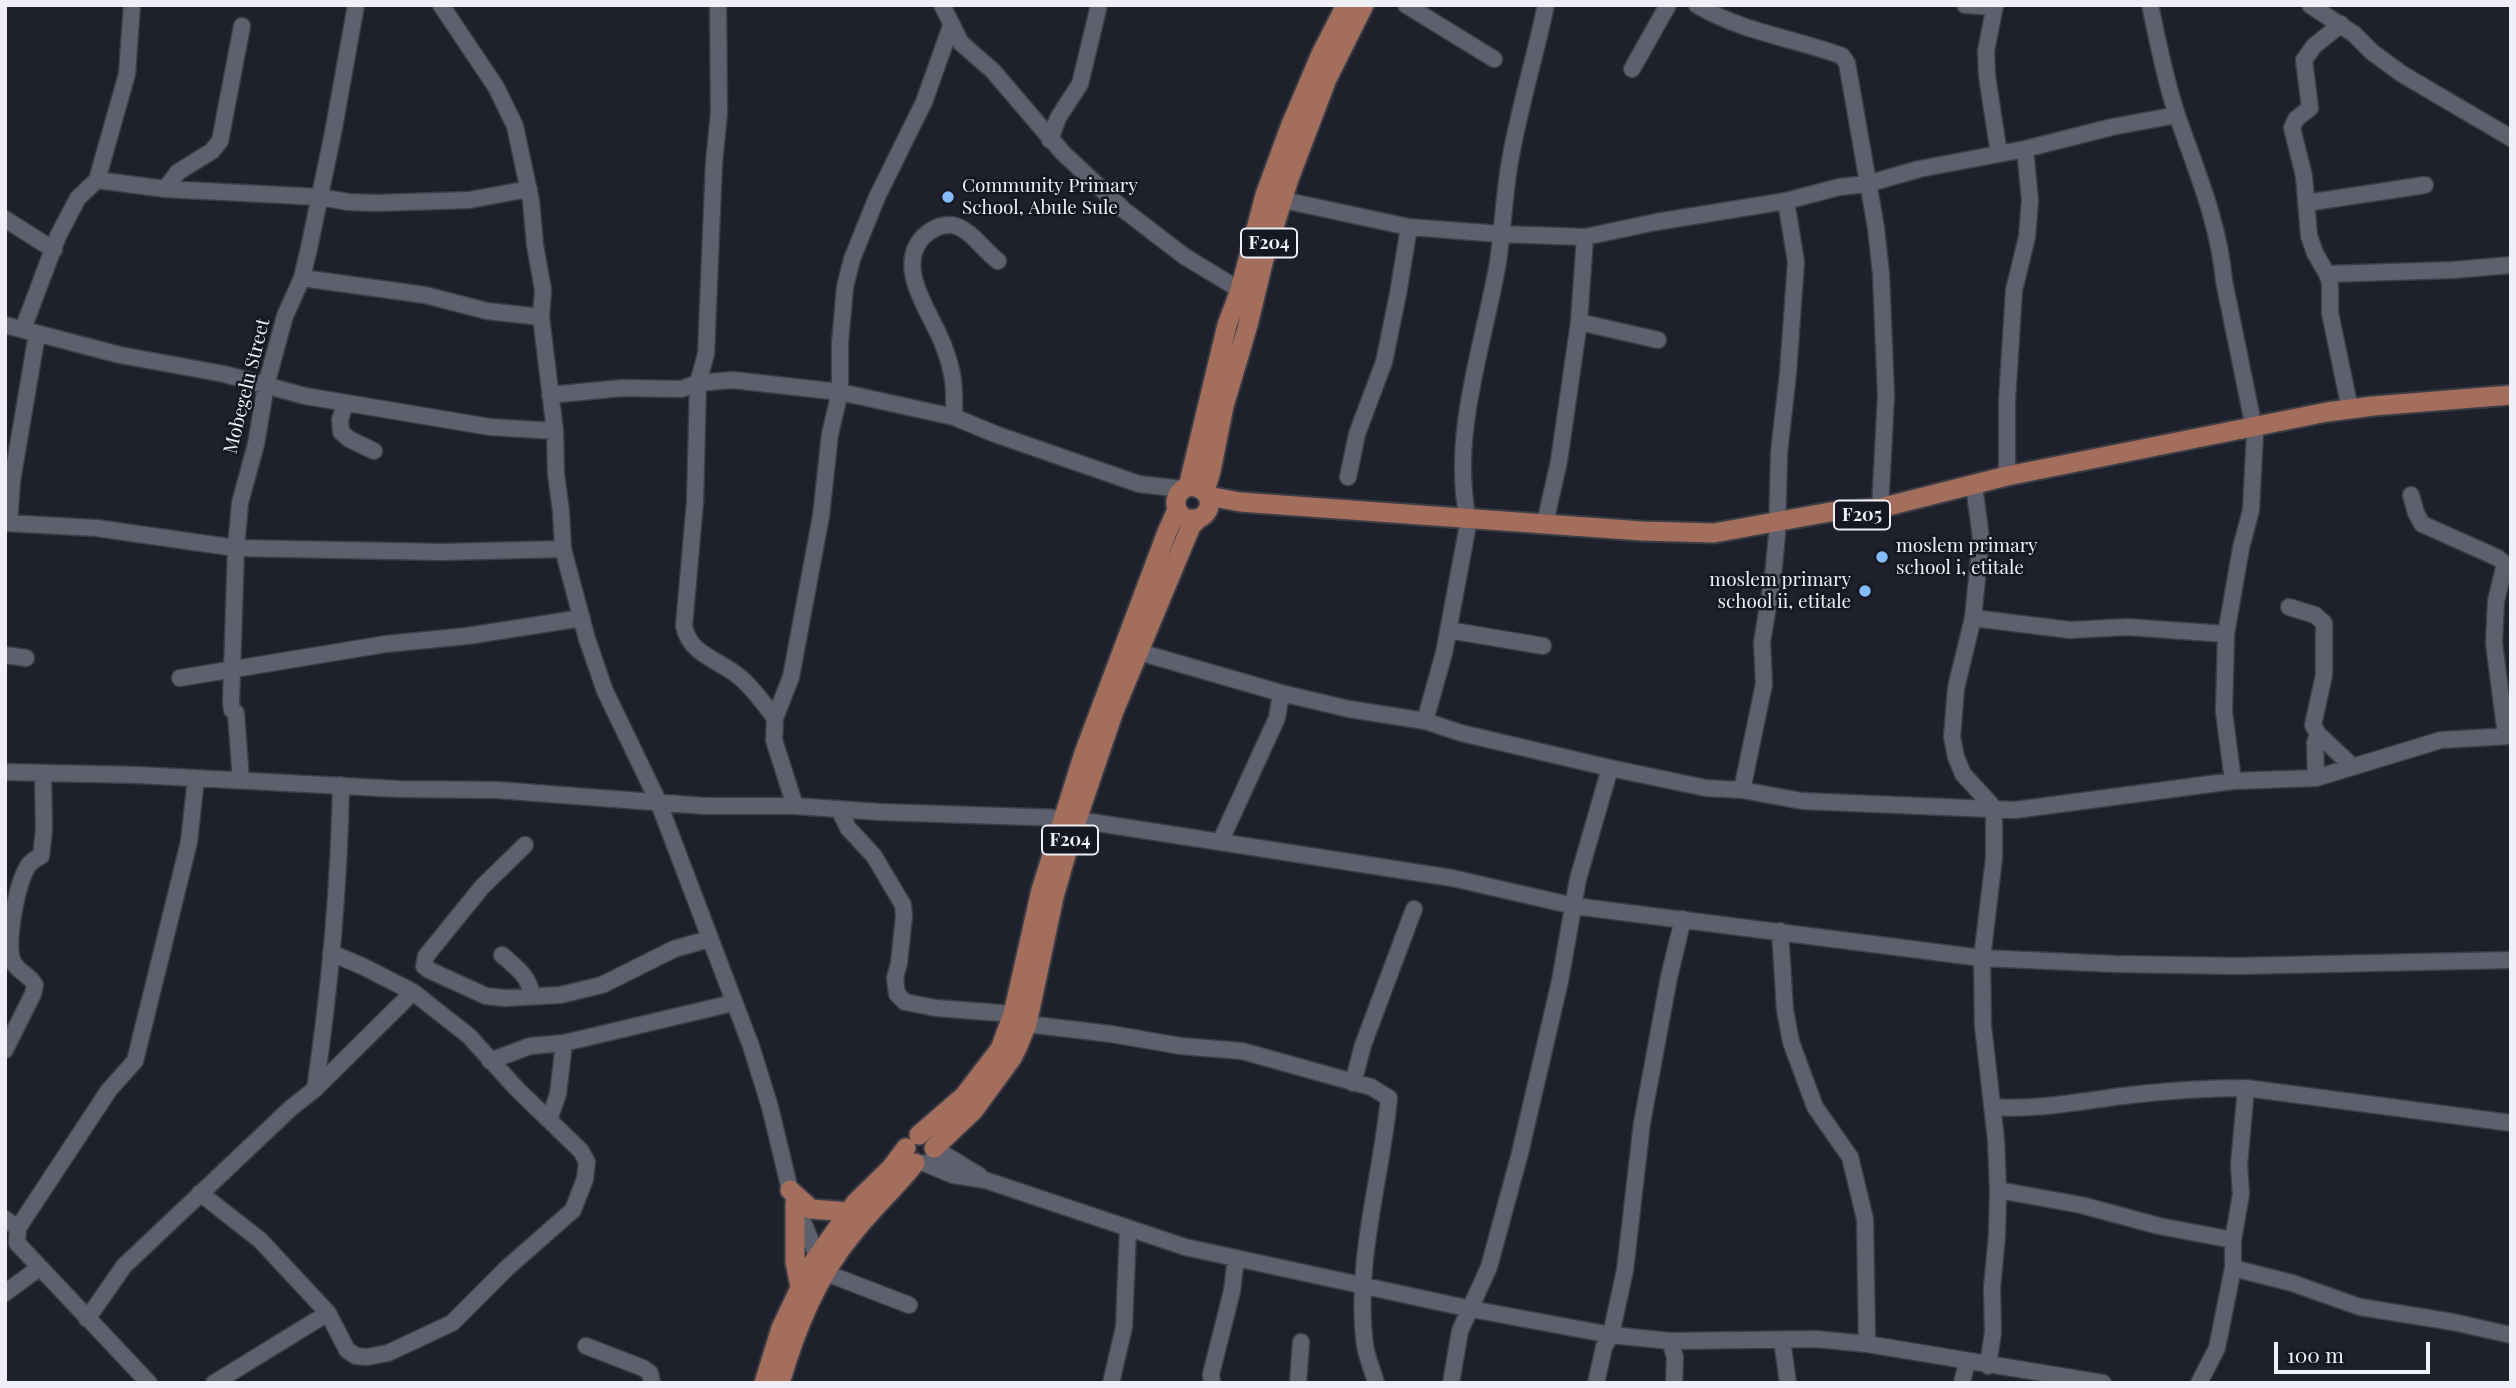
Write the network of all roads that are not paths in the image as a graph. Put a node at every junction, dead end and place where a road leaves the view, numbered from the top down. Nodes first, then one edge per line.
1 (132, 5) edge
2 (356, 5) edge
3 (441, 5) edge
4 (718, 5) edge
5 (942, 5) edge
6 (1099, 5) edge
7 (1346, 5) edge
8 (1364, 5) edge
9 (1406, 5) edge
10 (1546, 5) edge
11 (1668, 5) edge
12 (1697, 5) edge
13 (1965, 5) edge
14 (2150, 5) edge
15 (2311, 5) edge
16 (1995, 6) edge
17 (2341, 24) junction
18 (242, 26) dead end
19 (951, 26) junction
20 (1494, 59) dead end
21 (1632, 69) dead end
22 (2177, 115) junction
23 (2511, 138) edge
24 (1050, 139) junction
25 (2025, 149) junction
26 (1999, 154) junction
27 (97, 180) junction
28 (1867, 184) junction
29 (2425, 185) dead end
30 (165, 189) junction
31 (529, 189) junction
32 (320, 197) junction
33 (1283, 200) junction
34 (1786, 201) junction
35 (2306, 203) junction
36 (5, 219) edge
37 (1409, 227) junction
38 (1500, 234) junction
39 (1585, 237) junction
40 (54, 250) junction
41 (998, 261) dead end
42 (2511, 265) edge
43 (2327, 274) junction
44 (302, 278) junction
45 (1240, 290) junction
46 (541, 317) junction
47 (1579, 323) junction
48 (5, 325) edge
49 (30, 332) junction
50 (1658, 341) dead end
51 (698, 383) junction
52 (266, 384) junction
53 (840, 392) junction
54 (550, 395) junction
55 (2511, 396) edge
56 (345, 403) junction
57 (2511, 403) edge
58 (2350, 409) junction
59 (954, 417) junction
60 (2255, 430) junction
61 (555, 431) junction
62 (374, 451) dead end
63 (2007, 476) junction
64 (1348, 477) dead end
65 (1975, 493) junction
66 (2411, 495) dead end
67 (1193, 501) junction
68 (1880, 508) junction
69 (7, 523) edge
70 (1545, 523) junction
71 (1467, 525) junction
72 (1777, 528) junction
73 (236, 548) junction
74 (563, 549) junction
75 (2289, 607) dead end
76 (582, 618) junction
77 (1973, 618) junction
78 (1448, 630) junction
79 (2226, 634) junction
80 (1543, 646) dead end
81 (1139, 652) junction
82 (5, 654) edge
83 (26, 658) dead end
84 (233, 670) junction
85 (180, 678) dead end
86 (1281, 693) junction
87 (775, 718) junction
88 (1424, 720) junction
89 (2318, 734) junction
90 (2508, 736) edge
91 (2352, 766) junction
92 (1610, 768) junction
93 (5, 772) edge
94 (43, 773) junction
95 (196, 778) junction
96 (2316, 778) junction
97 (241, 780) junction
98 (2234, 781) junction
99 (341, 785) junction
100 (1742, 790) junction
101 (657, 801) junction
102 (795, 806) junction
103 (1994, 808) junction
104 (839, 809) junction
105 (1070, 819) junction
106 (1221, 840) junction
107 (525, 845) dead end
108 (1574, 906) junction
109 (1414, 909) dead end
110 (1683, 919) junction
111 (1780, 931) junction
112 (709, 939) junction
113 (331, 953) junction
114 (502, 955) dead end
115 (1982, 958) junction
116 (2511, 960) edge
117 (413, 992) junction
118 (532, 996) junction
119 (733, 1003) junction
120 (1020, 1019) junction
121 (564, 1043) junction
122 (5, 1050) edge
123 (490, 1061) junction
124 (1353, 1083) junction
125 (2246, 1088) junction
126 (315, 1089) junction
127 (1993, 1107) junction
128 (549, 1120) junction
129 (2511, 1123) edge
130 (922, 1152) junction
131 (1998, 1190) junction
132 (200, 1192) junction
133 (792, 1197) junction
134 (849, 1212) junction
135 (12, 1223) edge
136 (1128, 1228) junction
137 (2233, 1240) junction
138 (1236, 1258) junction
139 (822, 1264) junction
140 (40, 1268) junction
141 (2233, 1268) junction
142 (1363, 1286) junction
143 (800, 1287) junction
144 (5, 1293) edge
145 (909, 1305) dead end
146 (1471, 1309) junction
147 (328, 1313) junction
148 (87, 1319) junction
149 (1611, 1335) junction
150 (2511, 1335) edge
151 (1782, 1340) junction
152 (1670, 1341) junction
153 (1301, 1342) dead end
154 (1867, 1344) junction
155 (586, 1346) dead end
156 (1967, 1361) junction
157 (1988, 1366) junction
158 (149, 1383) edge
159 (214, 1383) edge
160 (652, 1383) edge
161 (764, 1383) edge
162 (780, 1383) edge
163 (1111, 1383) edge
164 (1212, 1383) edge
165 (1298, 1383) edge
166 (1376, 1383) edge
167 (1451, 1383) edge
168 (1595, 1383) edge
169 (1674, 1383) edge
170 (1788, 1383) edge
171 (1962, 1383) edge
172 (2103, 1383) edge
173 (2199, 1383) edge

1 - 27 street
2 - 32 street, Mobegelu Street
3 - 31 street
4 - 51 street
5 - 19 street
6 - 24 street
7 - 45 main road, F204
8 - 33 main road, F204
9 - 20 street
10 - 38 street
11 - 21 street
12 - 28 street
13 - 16 street
14 - 22 street
15 - 17 street
16 - 26 street
17 - 23 street
17 - 35 street
18 - 30 street
19 - 24 street
19 - 53 street
22 - 25 street
22 - 60 street
24 - 45 street
25 - 26 street
25 - 63 street
26 - 28 street
27 - 30 street
27 - 40 street
28 - 34 street
28 - 68 street
29 - 35 street
30 - 32 street
31 - 32 street
31 - 46 street
32 - 44 street, Mobegelu Street
33 - 37 street
33 - 67 main road, F204
34 - 39 street
34 - 72 street
35 - 43 street
36 - 40 street
37 - 38 street
37 - 64 street
38 - 39 street
38 - 71 street
39 - 47 street
40 - 49 street
41 - 59 street
42 - 43 street
43 - 58 street
44 - 46 street
44 - 52 street, Mobegelu Street
45 - 67 main road, F204
46 - 54 street
47 - 50 street
47 - 70 street
48 - 49 street
49 - 52 street
49 - 69 street
51 - 53 street
51 - 54 street
51 - 87 street
52 - 56 street
52 - 73 street, Mobegelu Street
53 - 59 street
53 - 87 street
54 - 61 street
55 - 58 main road, F205
56 - 61 street
56 - 62 street
57 - 60 main road, F205
58 - 60 main road, F205
59 - 67 street
60 - 63 main road, F205
60 - 65 main road, F205
60 - 79 street
61 - 74 street
63 - 68 main road, F205
65 - 72 main road, F205
65 - 77 street
66 - 90 street
67 - 71 main road, F205
67 - 81 main road, F204
67 - 105 main road, F204
68 - 72 main road, F205
69 - 73 street
70 - 71 main road, F205
70 - 72 main road, F205
71 - 72 main road, F205
71 - 78 street
72 - 100 street
73 - 74 street
73 - 84 street, Mobegelu Street
74 - 76 street
75 - 89 street
76 - 84 street
76 - 101 street
77 - 79 street
77 - 103 street
78 - 80 street
78 - 88 street
79 - 98 street
81 - 86 street
81 - 105 main road, F204
82 - 83 street
84 - 85 street
84 - 97 street, Mobegelu Street
86 - 88 street
86 - 106 street
87 - 102 street
88 - 92 street
89 - 91 street
89 - 96 street
90 - 91 street
91 - 96 street
92 - 100 street
92 - 108 street
93 - 94 street
94 - 95 street
94 - 122 street
95 - 97 street
95 - 135 street
96 - 98 street
97 - 99 street
98 - 103 street
99 - 101 street
99 - 113 street
100 - 103 street
101 - 102 street
101 - 112 street
102 - 104 street
103 - 115 street
104 - 105 street
104 - 120 street
105 - 106 street
105 - 120 main road, F204
106 - 108 street
107 - 118 street
108 - 110 street
108 - 146 street
109 - 124 street
110 - 111 street
110 - 149 street
111 - 115 street
111 - 154 street
112 - 118 street
112 - 119 street
113 - 117 street
113 - 126 street
114 - 118 street
115 - 116 street
115 - 127 street
117 - 123 street
117 - 126 street
119 - 121 street
119 - 133 street
120 - 124 street
120 - 130 main road, F204
121 - 123 street
121 - 128 street
123 - 128 street
124 - 142 street
125 - 127 street
125 - 129 street
125 - 137 street
126 - 132 street
127 - 131 street
128 - 147 street
130 - 134 main road, F204
130 - 136 street
130 - 139 main road, F204
131 - 137 street
131 - 157 street
132 - 147 street
132 - 148 street
133 - 134 main road
133 - 139 street
133 - 143 main road
134 - 139 main road, F204
135 - 140 street
136 - 138 street
136 - 163 street
137 - 141 street
138 - 142 street
138 - 164 street
139 - 143 main road, F204
139 - 145 street
139 - 162 main road, F204
140 - 144 street
140 - 148 street
141 - 150 street
141 - 173 street
142 - 146 street
142 - 166 street
143 - 161 main road, F204
146 - 149 street
146 - 167 street
147 - 159 street
148 - 158 street
149 - 152 street
149 - 168 street
151 - 152 street
151 - 154 street
151 - 170 street
152 - 169 street
153 - 165 street
154 - 156 street
155 - 160 street
156 - 157 street
156 - 171 street
157 - 172 street

